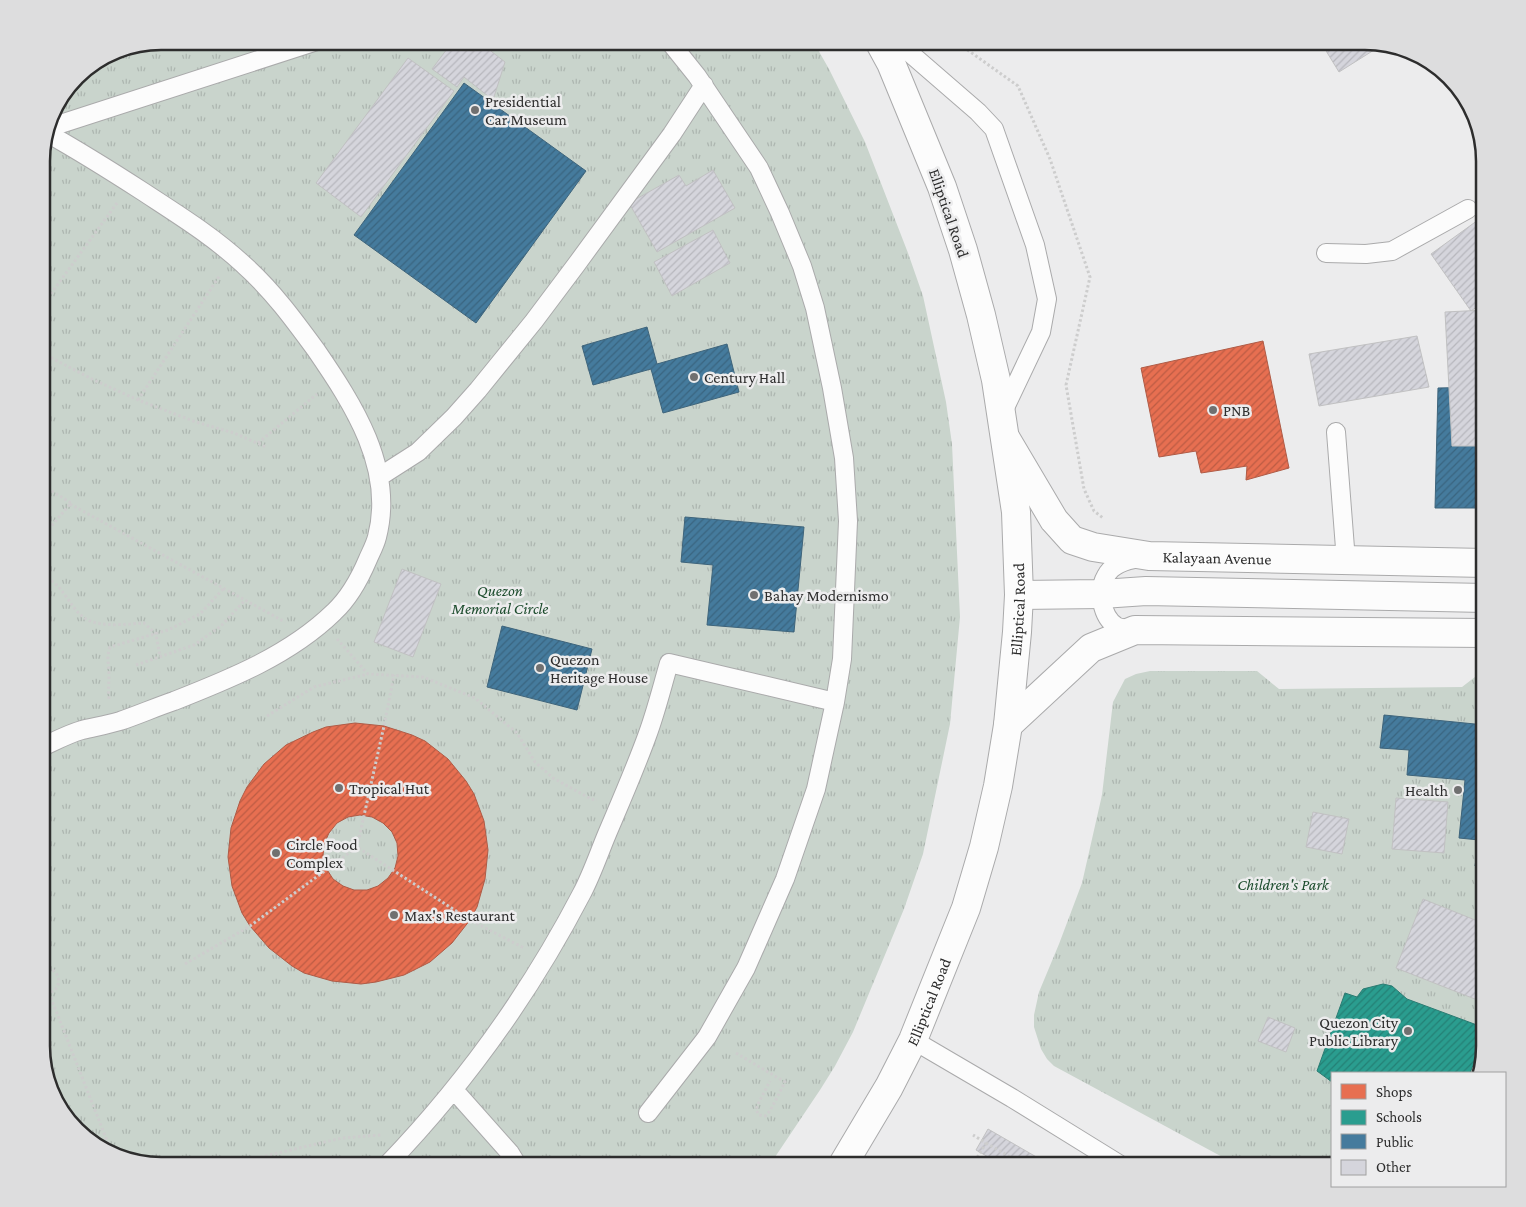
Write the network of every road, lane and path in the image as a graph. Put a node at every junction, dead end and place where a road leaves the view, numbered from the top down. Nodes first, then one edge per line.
1 (289, 50) edge
2 (676, 50) edge
3 (884, 50) edge
4 (906, 50) edge
5 (704, 85) junction
6 (56, 125) edge
7 (53, 137) edge
8 (131, 184) junction
9 (1468, 208) dead end
10 (1326, 253) dead end
11 (233, 255) junction
12 (50, 295) edge
13 (50, 357) edge
14 (335, 379) junction
15 (138, 400) junction
16 (1004, 427) junction
17 (1336, 432) dead end
18 (258, 443) junction
19 (266, 447) dead end
20 (379, 478) junction
21 (50, 490) edge
22 (70, 504) junction
23 (50, 528) edge
24 (1149, 556) junction
25 (1346, 561) junction
26 (1476, 563) edge
27 (50, 581) edge
28 (224, 588) junction
29 (1132, 592) junction
30 (1102, 594) junction
31 (1019, 596) junction
32 (1476, 598) edge
33 (245, 600) junction
34 (322, 622) junction
35 (1135, 630) junction
36 (1476, 633) edge
37 (156, 634) junction
38 (307, 634) junction
39 (160, 657) junction
40 (136, 665) dead end
41 (368, 674) junction
42 (394, 675) junction
43 (835, 702) junction
44 (267, 716) dead end
45 (112, 723) junction
46 (1008, 724) junction
47 (50, 744) edge
48 (619, 805) junction
49 (357, 847) junction
50 (545, 959) junction
51 (185, 964) dead end
52 (50, 968) edge
53 (50, 994) edge
54 (50, 997) edge
55 (913, 1040) junction
56 (736, 1053) dead end
57 (770, 1081) dead end
58 (454, 1090) junction
59 (648, 1112) dead end
60 (419, 1132) junction
61 (973, 1135) dead end
62 (986, 1143) junction
63 (108, 1144) edge
64 (261, 1157) edge
65 (395, 1157) edge
66 (512, 1157) edge
67 (847, 1157) edge
68 (977, 1157) edge
69 (1010, 1157) edge
70 (1107, 1157) edge

1 - 6 lane
2 - 5 lane
3 - 16 main road, Elliptical Road
4 - 16 lane
5 - 20 lane
5 - 43 lane
7 - 8 lane
8 - 11 lane
8 - 12 path
9 - 10 lane
11 - 14 lane
11 - 15 path
13 - 15 path
14 - 18 path
14 - 20 lane
15 - 18 path
16 - 24 main road, Kalayaan Avenue
16 - 31 main road, Elliptical Road
17 - 25 lane
18 - 19 path
20 - 34 lane
21 - 22 path
22 - 23 path
22 - 28 path
24 - 25 main road, Kalayaan Avenue
24 - 30 lane
25 - 26 main road, Kalayaan Avenue
27 - 37 path
28 - 33 path
28 - 37 path
29 - 30 main road
29 - 32 main road
29 - 35 main road
30 - 31 main road
30 - 35 lane
31 - 46 main road, Elliptical Road
33 - 38 path
33 - 39 path
34 - 38 lane
34 - 41 path
35 - 36 main road
35 - 46 main road
37 - 39 path
37 - 45 path
38 - 45 lane
39 - 40 path
41 - 42 path
41 - 44 path
42 - 48 path
42 - 49 path
43 - 48 lane
43 - 59 lane
45 - 47 lane
46 - 55 main road, Elliptical Road
48 - 50 lane
49 - 50 path
49 - 51 path
50 - 58 lane
52 - 53 path
54 - 63 path
55 - 67 main road, Elliptical Road
55 - 70 lane
56 - 57 path
58 - 60 lane
58 - 66 lane
60 - 64 path
60 - 65 lane
61 - 62 path
62 - 68 path
62 - 69 path

